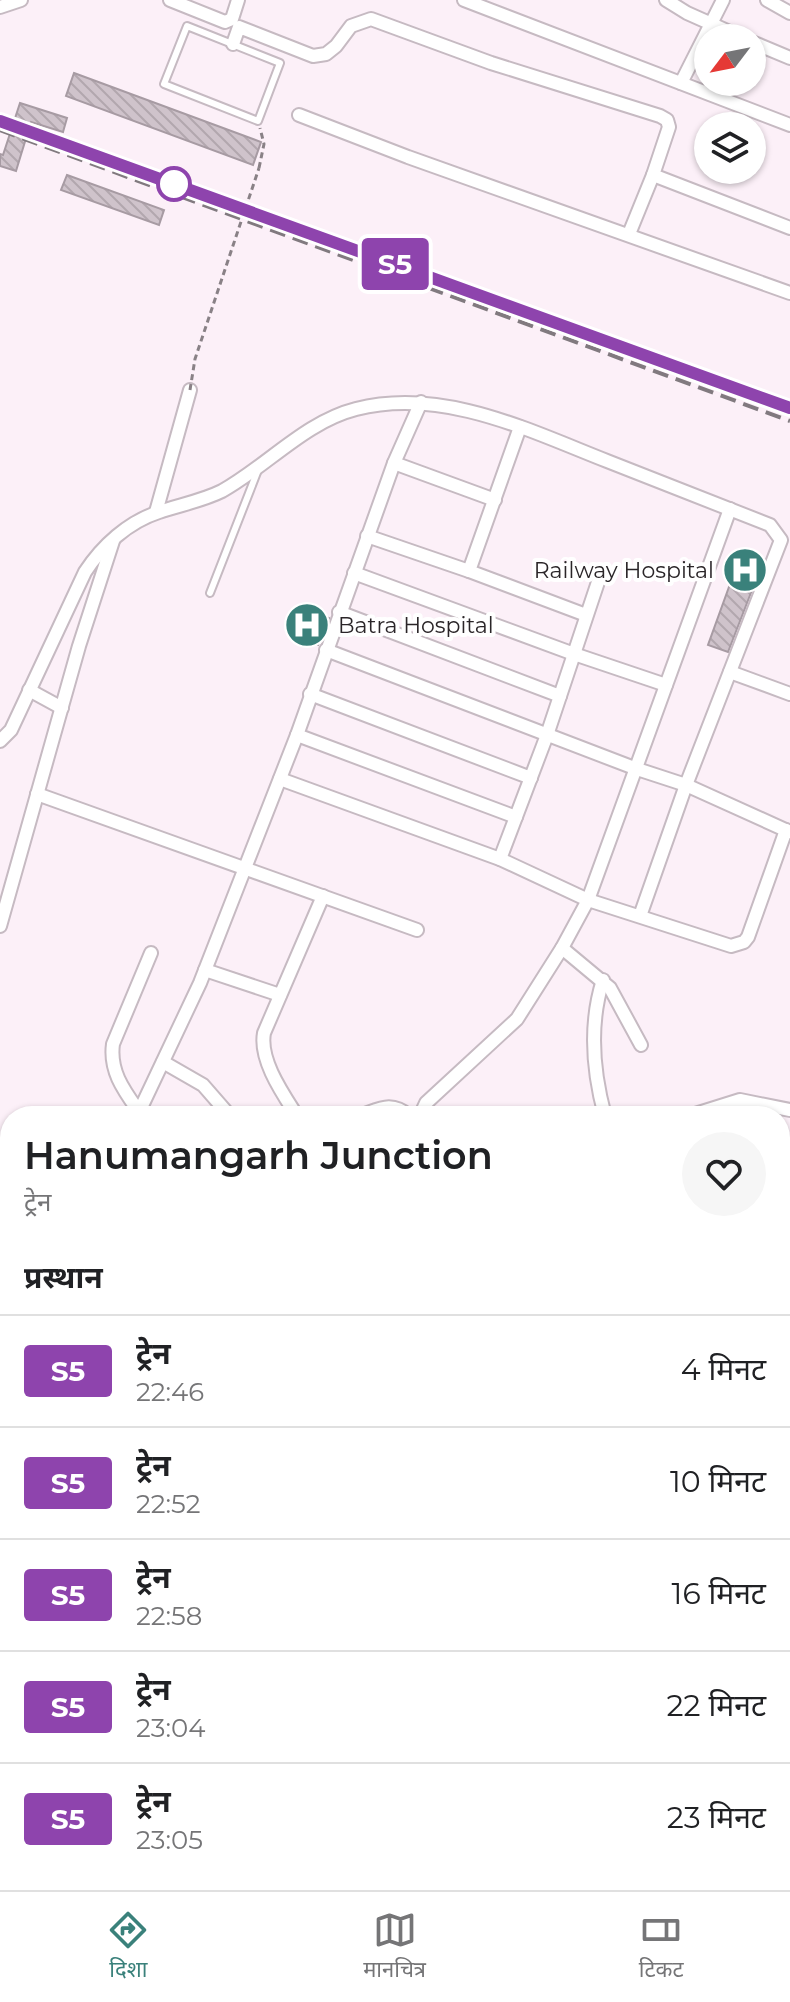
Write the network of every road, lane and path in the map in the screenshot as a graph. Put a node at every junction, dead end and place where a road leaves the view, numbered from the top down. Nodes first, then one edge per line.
1 (21, 0) edge
2 (170, 0) edge
3 (238, 0) edge
4 (464, 0) edge
5 (666, 0) edge
6 (723, 0) edge
7 (767, 0) edge
8 (0, 7) edge
9 (790, 13) edge
10 (710, 24) joint
11 (233, 44) junction
12 (766, 48) edge
13 (694, 57) edge
14 (790, 58) edge
15 (681, 83) junction
16 (299, 115) dead end
17 (258, 121) junction
18 (790, 125) edge
19 (653, 175) junction
20 (790, 228) edge
21 (629, 234) junction
22 (790, 293) edge
23 (190, 390) joint
24 (421, 402) junction
25 (520, 427) junction
26 (394, 463) junction
27 (260, 466) junction
28 (495, 500) junction
29 (730, 509) junction
30 (156, 512) junction
31 (367, 536) junction
32 (114, 538) junction
33 (469, 571) junction
34 (354, 573) junction
35 (598, 582) dead end
36 (210, 593) dead end
37 (339, 612) junction
38 (586, 615) junction
39 (326, 650) junction
40 (574, 654) junction
41 (730, 672) junction
42 (666, 685) junction
43 (29, 690) junction
44 (310, 694) junction
45 (790, 694) edge
46 (560, 696) junction
47 (62, 708) junction
48 (297, 735) junction
49 (547, 735) junction
50 (0, 741) edge
51 (637, 769) junction
52 (531, 778) junction
53 (280, 779) junction
54 (686, 785) junction
55 (37, 794) junction
56 (516, 817) junction
57 (788, 831) edge
58 (500, 859) junction
59 (245, 868) junction
60 (323, 896) junction
61 (588, 900) junction
62 (640, 916) junction
63 (0, 926) edge
64 (417, 930) dead end
65 (562, 948) junction
66 (151, 953) dead end
67 (205, 970) junction
68 (603, 980) junction
69 (280, 995) junction
70 (641, 1045) dead end
71 (163, 1062) junction
72 (135, 1106) edge
73 (144, 1106) edge
74 (221, 1106) edge
75 (291, 1106) edge
76 (425, 1106) edge
77 (604, 1106) edge
78 (721, 1106) edge
79 (770, 1106) edge

1 - 8 street
2 - 3 street
4 - 15 street
5 - 10 street
6 - 10 street
7 - 9 street
11 - 17 lane
11 - 17 lane
11 - 19 street
12 - 14 street
13 - 15 street
15 - 18 street
16 - 21 street
17 - 23 path, bridge
19 - 20 street
19 - 21 street
21 - 22 street
23 - 30 street
24 - 25 street
24 - 26 street
24 - 27 street
25 - 28 street
25 - 29 street
26 - 28 street
26 - 31 street
27 - 30 street
27 - 36 lane
28 - 33 street
29 - 41 street
29 - 42 street
30 - 32 street
31 - 33 street
31 - 34 street
32 - 43 street
32 - 47 street
33 - 38 street
34 - 37 street
34 - 40 street
35 - 38 street
37 - 39 street
37 - 46 street
38 - 40 street
39 - 44 street
39 - 49 street
40 - 42 street
40 - 46 street
41 - 45 street
41 - 54 street
42 - 51 street
43 - 47 street
43 - 50 street
44 - 48 street
44 - 52 street
46 - 49 street
47 - 55 street
48 - 53 street
48 - 56 street
49 - 51 street
49 - 52 street
51 - 54 street
51 - 61 street
52 - 56 street
53 - 58 street
53 - 59 street
54 - 57 street
54 - 62 street
55 - 59 street
55 - 63 street
56 - 58 street
57 - 62 street
58 - 61 street
59 - 60 street
59 - 67 street
60 - 64 street
60 - 69 street
61 - 62 street
61 - 65 street
65 - 68 street
65 - 76 street
66 - 72 street
67 - 69 street
67 - 71 street
68 - 70 street
68 - 77 street
69 - 75 street
71 - 73 street
71 - 74 street
78 - 79 street

